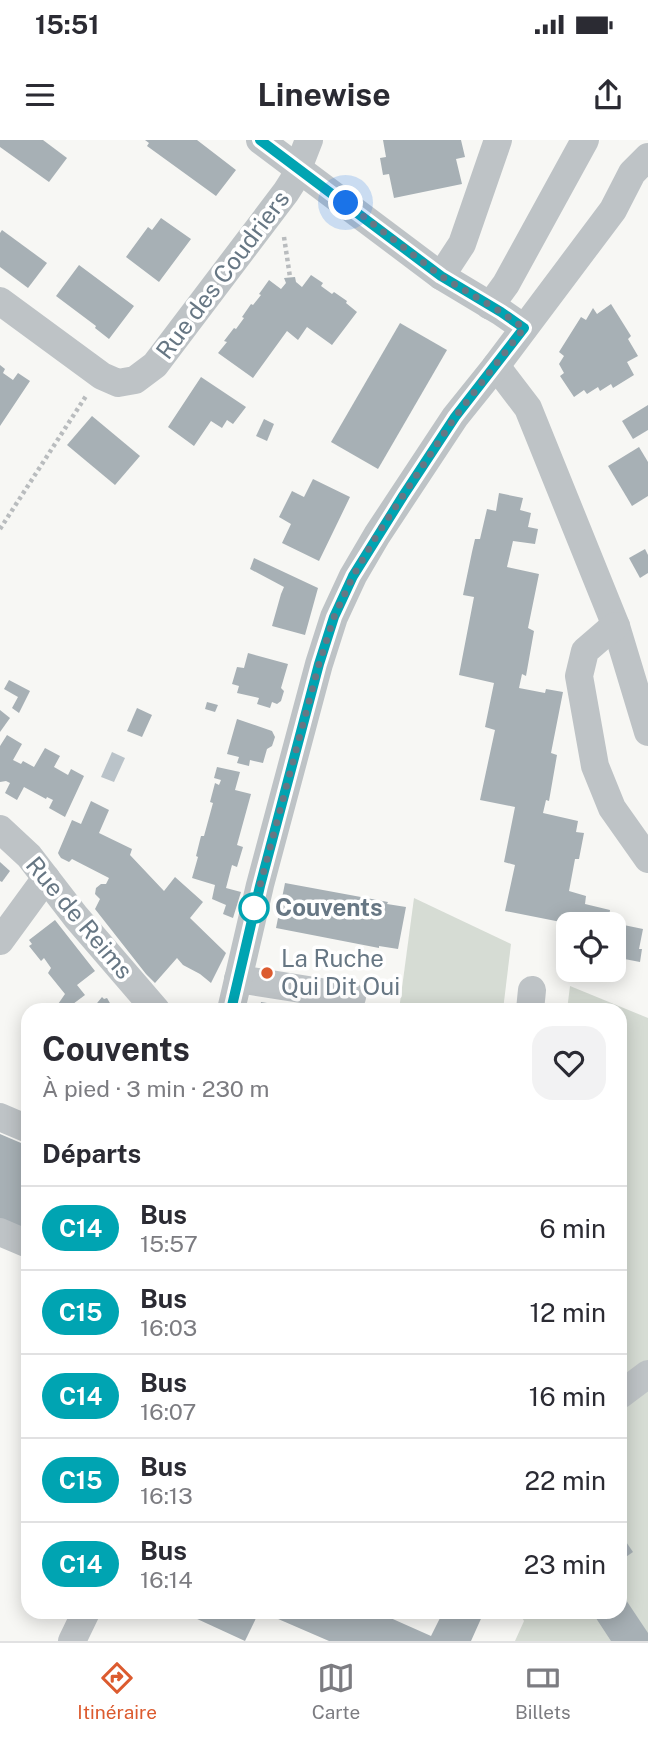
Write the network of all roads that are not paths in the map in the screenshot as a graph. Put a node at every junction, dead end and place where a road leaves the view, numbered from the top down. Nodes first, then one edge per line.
1 (260, 140) edge
2 (309, 140) edge
3 (498, 140) edge
4 (585, 140) edge
5 (648, 156) edge
6 (298, 169) junction
7 (441, 276) junction
8 (0, 301) edge
9 (490, 306) junction
10 (524, 328) junction
11 (496, 366) junction
12 (616, 626) junction
13 (645, 724) edge
14 (0, 829) edge
15 (648, 859) edge
16 (46, 878) junction
17 (0, 941) edge
18 (238, 979) junction
19 (352, 996) dead end
20 (150, 1003) edge
21 (233, 1003) edge
22 (0, 1117) edge
23 (21, 1126) edge
24 (0, 1232) edge
25 (21, 1241) edge
26 (648, 1374) edge
27 (627, 1390) edge
28 (83, 1619) edge
29 (74, 1641) edge

1 - 6 street
2 - 6 street, Rue des Coudriers
3 - 7 street
4 - 9 street
5 - 10 street
6 - 7 street
6 - 8 street, Rue des Coudriers
7 - 9 street
9 - 10 street
10 - 11 street
11 - 12 street
11 - 18 street
12 - 13 street
12 - 15 street
14 - 16 street, Rue de Reims
16 - 17 street
16 - 20 street, Rue de Reims
18 - 19 street
18 - 21 street
22 - 23 street
24 - 25 street
26 - 27 street
28 - 29 street

